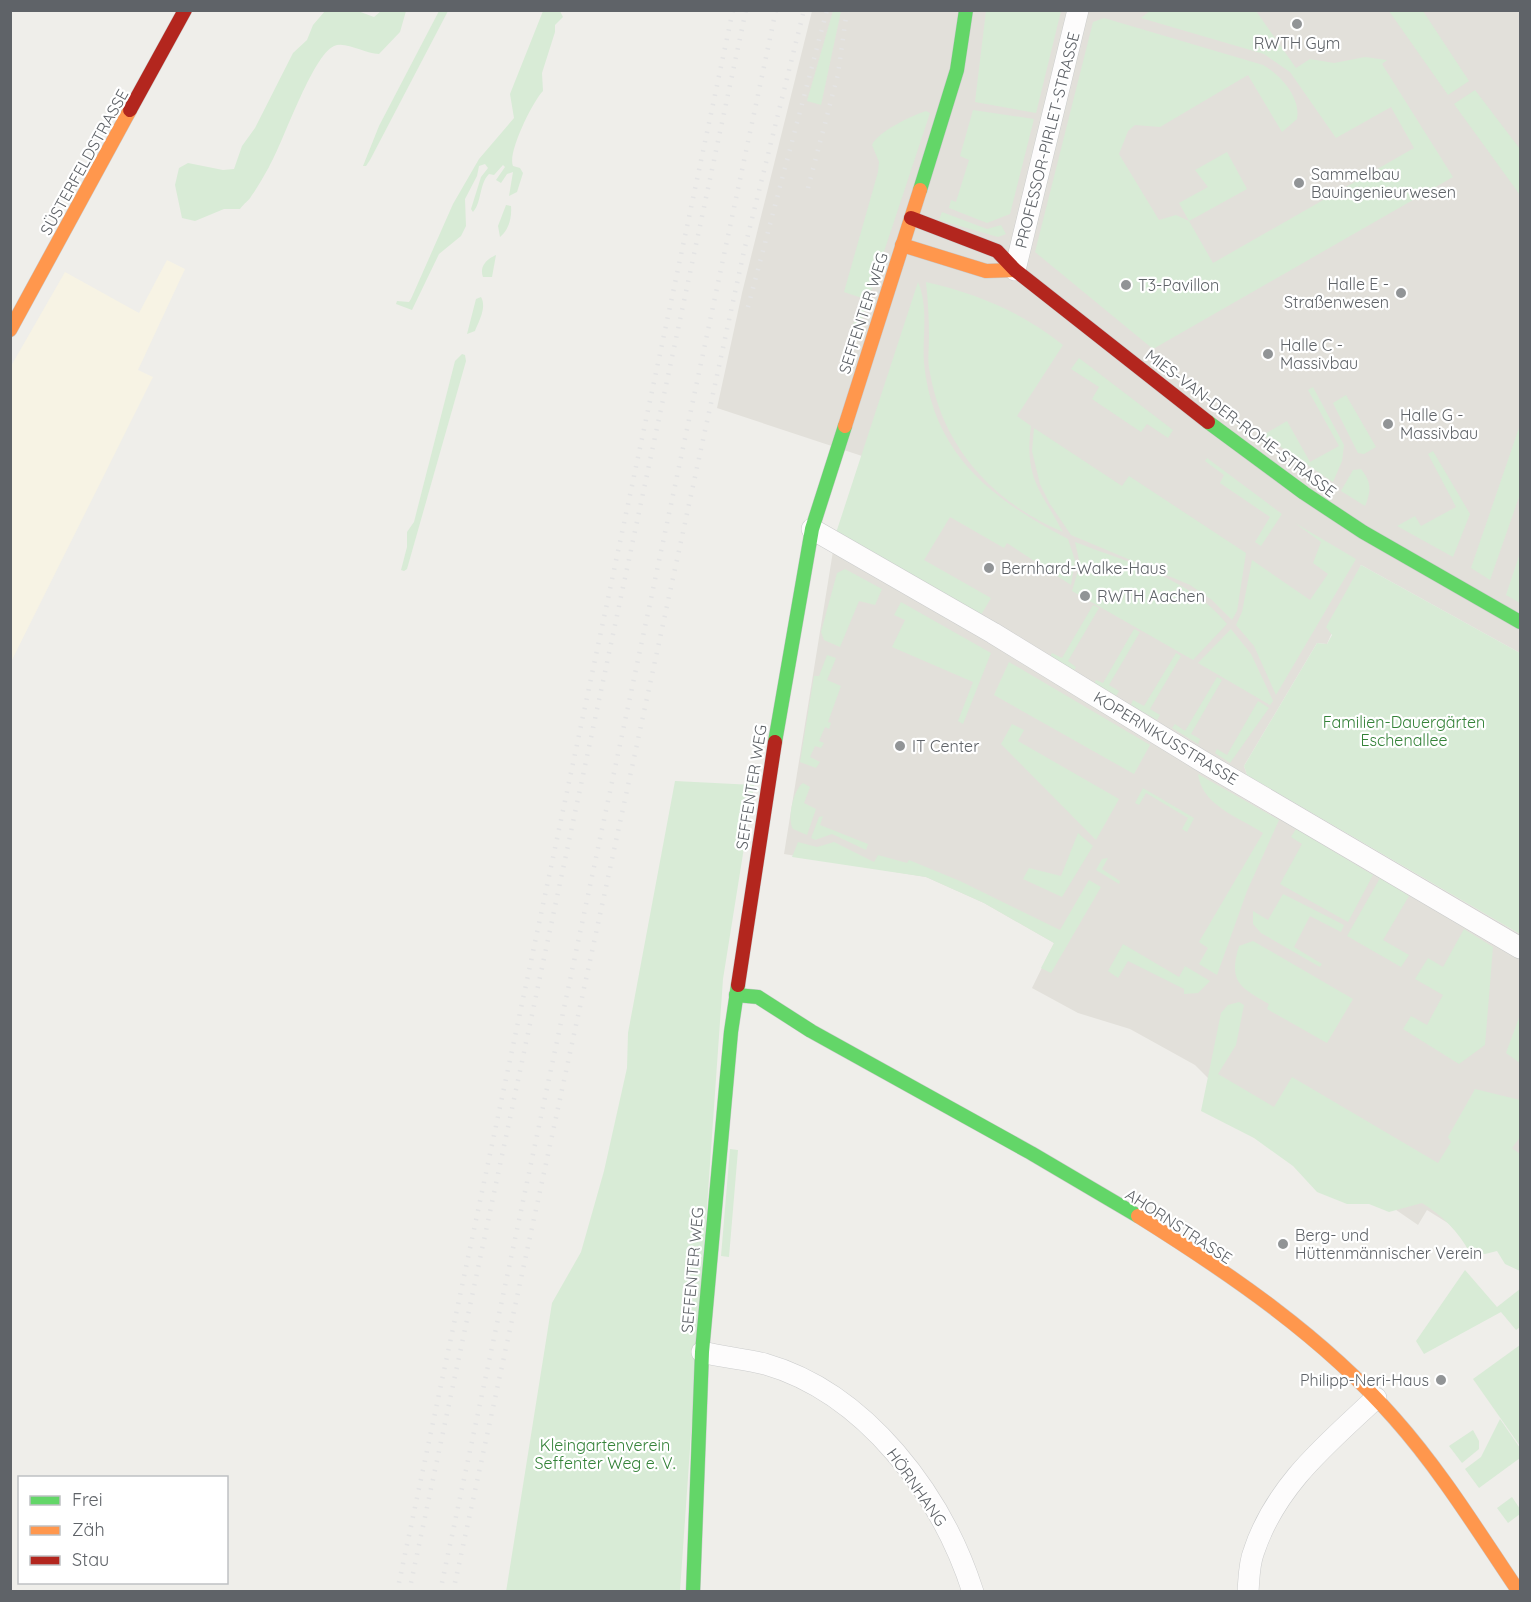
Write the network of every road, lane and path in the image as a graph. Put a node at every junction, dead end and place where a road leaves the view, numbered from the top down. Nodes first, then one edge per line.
1 (185, 10) edge
2 (966, 10) edge
3 (1078, 10) edge
4 (911, 218) junction
5 (902, 245) junction
6 (1015, 270) junction
7 (10, 330) edge
8 (812, 529) junction
9 (1521, 622) edge
10 (1521, 948) edge
11 (735, 995) junction
12 (702, 1352) junction
13 (1376, 1398) junction
14 (693, 1592) edge
15 (973, 1592) edge
16 (1248, 1592) edge
17 (1520, 1592) edge

1 - 7 street, SÜSTERFELDSTRASSE
2 - 4 street, SEFFENTER WEG
3 - 6 street, PROFESSOR-PIRLET-STRASSE
4 - 5 street, SEFFENTER WEG
4 - 6 street, MIES-VAN-DER-ROHE-STRASSE
5 - 6 street
5 - 8 street, SEFFENTER WEG
6 - 9 street, MIES-VAN-DER-ROHE-STRASSE
8 - 10 street, KOPERNIKUSSTRASSE
8 - 11 street, SEFFENTER WEG
11 - 12 street, SEFFENTER WEG
11 - 13 street, AHORNSTRASSE
12 - 14 street, SEFFENTER WEG
12 - 15 street, HÖRNHANG
13 - 16 street
13 - 17 street, AHORNSTRASSE

